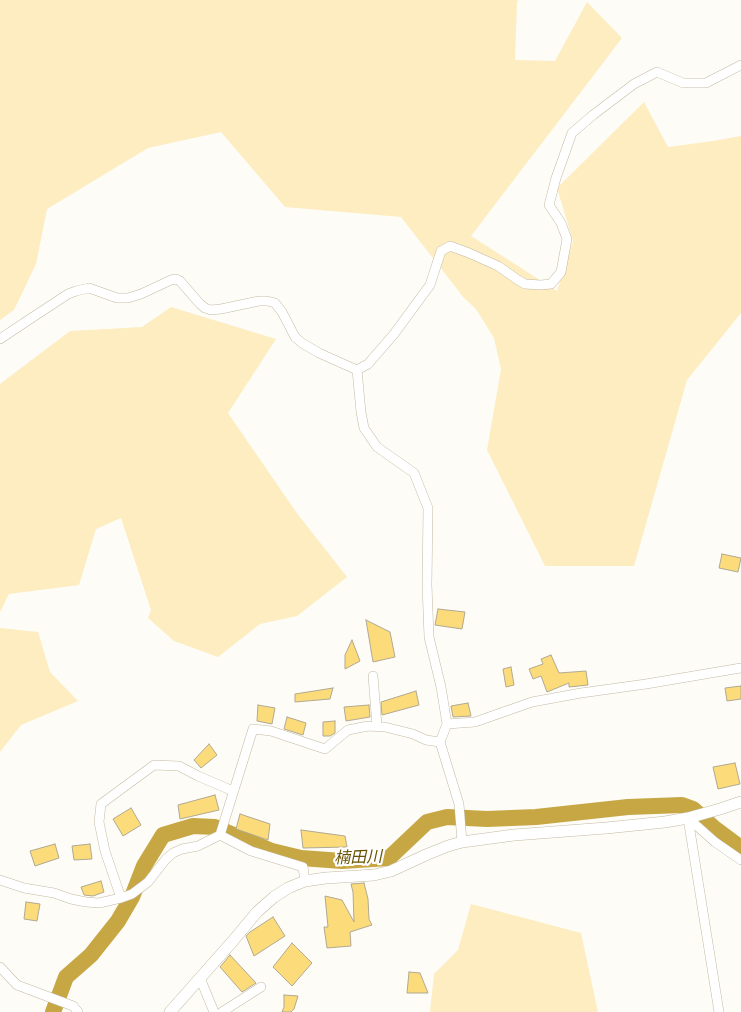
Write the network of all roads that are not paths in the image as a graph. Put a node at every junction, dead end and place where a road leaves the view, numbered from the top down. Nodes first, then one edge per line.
1 (741, 65) edge
2 (0, 340) edge
3 (357, 370) junction
4 (741, 668) edge
5 (373, 676) dead end
6 (448, 724) junction
7 (377, 726) junction
8 (440, 742) junction
9 (233, 791) junction
10 (741, 802) edge
11 (688, 818) junction
12 (221, 830) junction
13 (462, 842) junction
14 (741, 860) edge
15 (0, 880) edge
16 (305, 881) junction
17 (121, 898) junction
18 (0, 967) edge
19 (200, 978) junction
20 (261, 987) dead end
21 (78, 1012) edge
22 (170, 1012) edge
23 (214, 1012) edge
24 (222, 1012) edge
25 (719, 1012) edge

1 - 3 street
2 - 3 street
3 - 6 street
4 - 6 street
5 - 7 street
6 - 8 street
7 - 8 street
7 - 9 street
8 - 13 street
9 - 12 street
9 - 17 street
10 - 11 street
11 - 13 street
11 - 14 street
11 - 25 street
12 - 16 street
12 - 17 street
13 - 16 street
15 - 17 street
16 - 19 street
18 - 21 street
19 - 22 street
19 - 23 street
20 - 24 street

